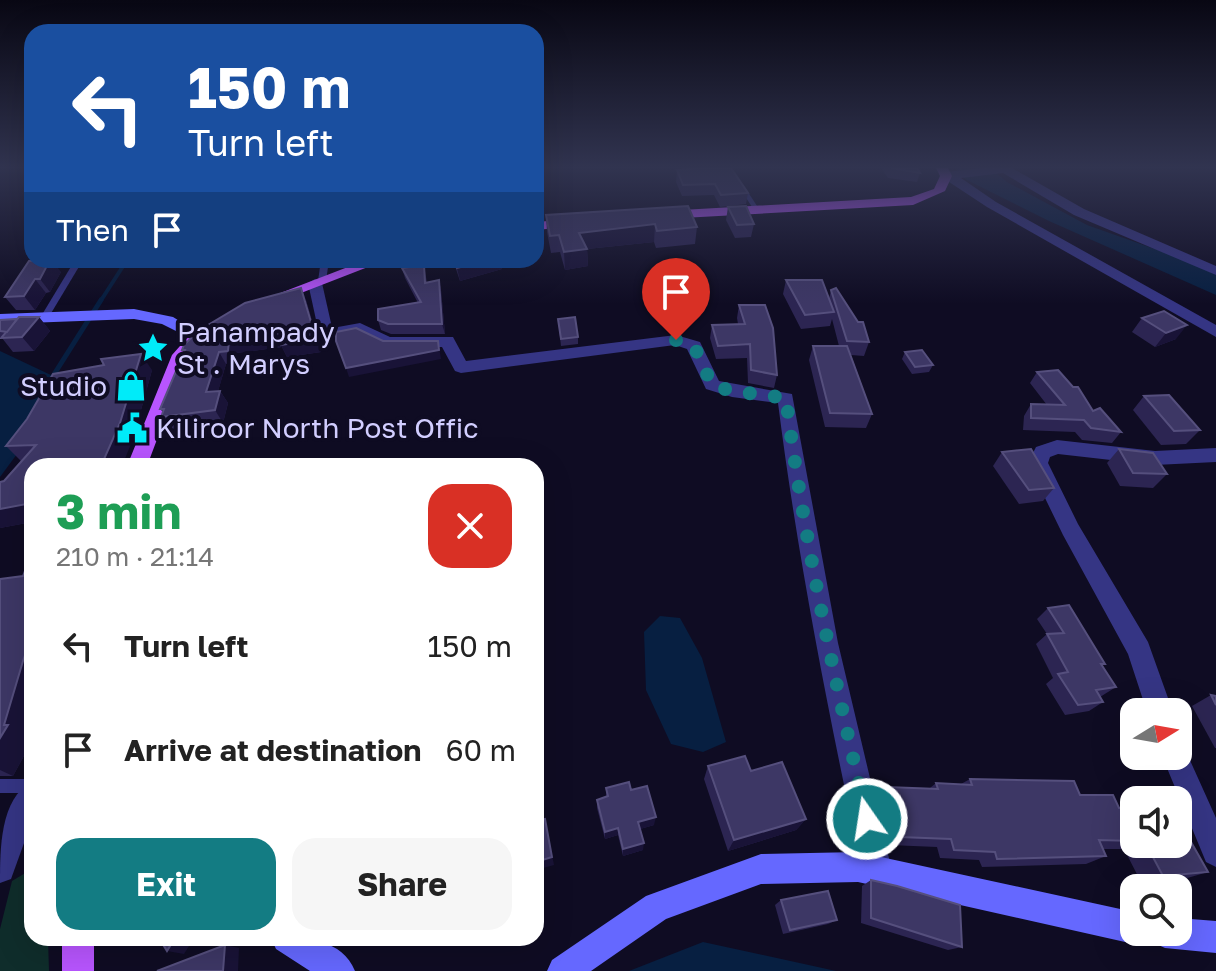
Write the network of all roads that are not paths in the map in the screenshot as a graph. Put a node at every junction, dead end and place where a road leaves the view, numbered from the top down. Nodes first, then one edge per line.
1 (693, 213) edge
2 (1007, 213) edge
3 (1082, 213) edge
4 (654, 216) edge
5 (585, 222) edge
6 (544, 225) edge
7 (74, 268) edge
8 (322, 268) edge
9 (357, 268) edge
10 (1216, 271) edge
11 (318, 282) junction
12 (267, 302) edge
13 (44, 318) junction
14 (0, 319) edge
15 (213, 324) edge
16 (1216, 332) edge
17 (196, 336) junction
18 (1216, 455) edge
19 (140, 458) edge
20 (1155, 698) edge
21 (1181, 770) edge
22 (0, 786) edge
23 (24, 786) edge
24 (24, 808) edge
25 (1216, 852) edge
26 (0, 868) edge
27 (877, 871) junction
28 (1120, 925) edge
29 (1192, 935) edge
30 (1216, 937) edge
31 (78, 946) edge
32 (300, 946) edge
33 (78, 971) edge
34 (339, 971) edge
35 (563, 971) edge

1 - 4 main road
2 - 16 street
3 - 10 street
5 - 6 main road
7 - 13 lane
8 - 11 lane
9 - 11 main road
11 - 12 main road
11 - 27 street
13 - 14 street
13 - 17 street
15 - 17 main road
17 - 19 main road
18 - 20 street
21 - 25 street
22 - 23 lane
24 - 26 street
27 - 28 street
27 - 35 street
29 - 30 street
31 - 33 main road
32 - 34 street

